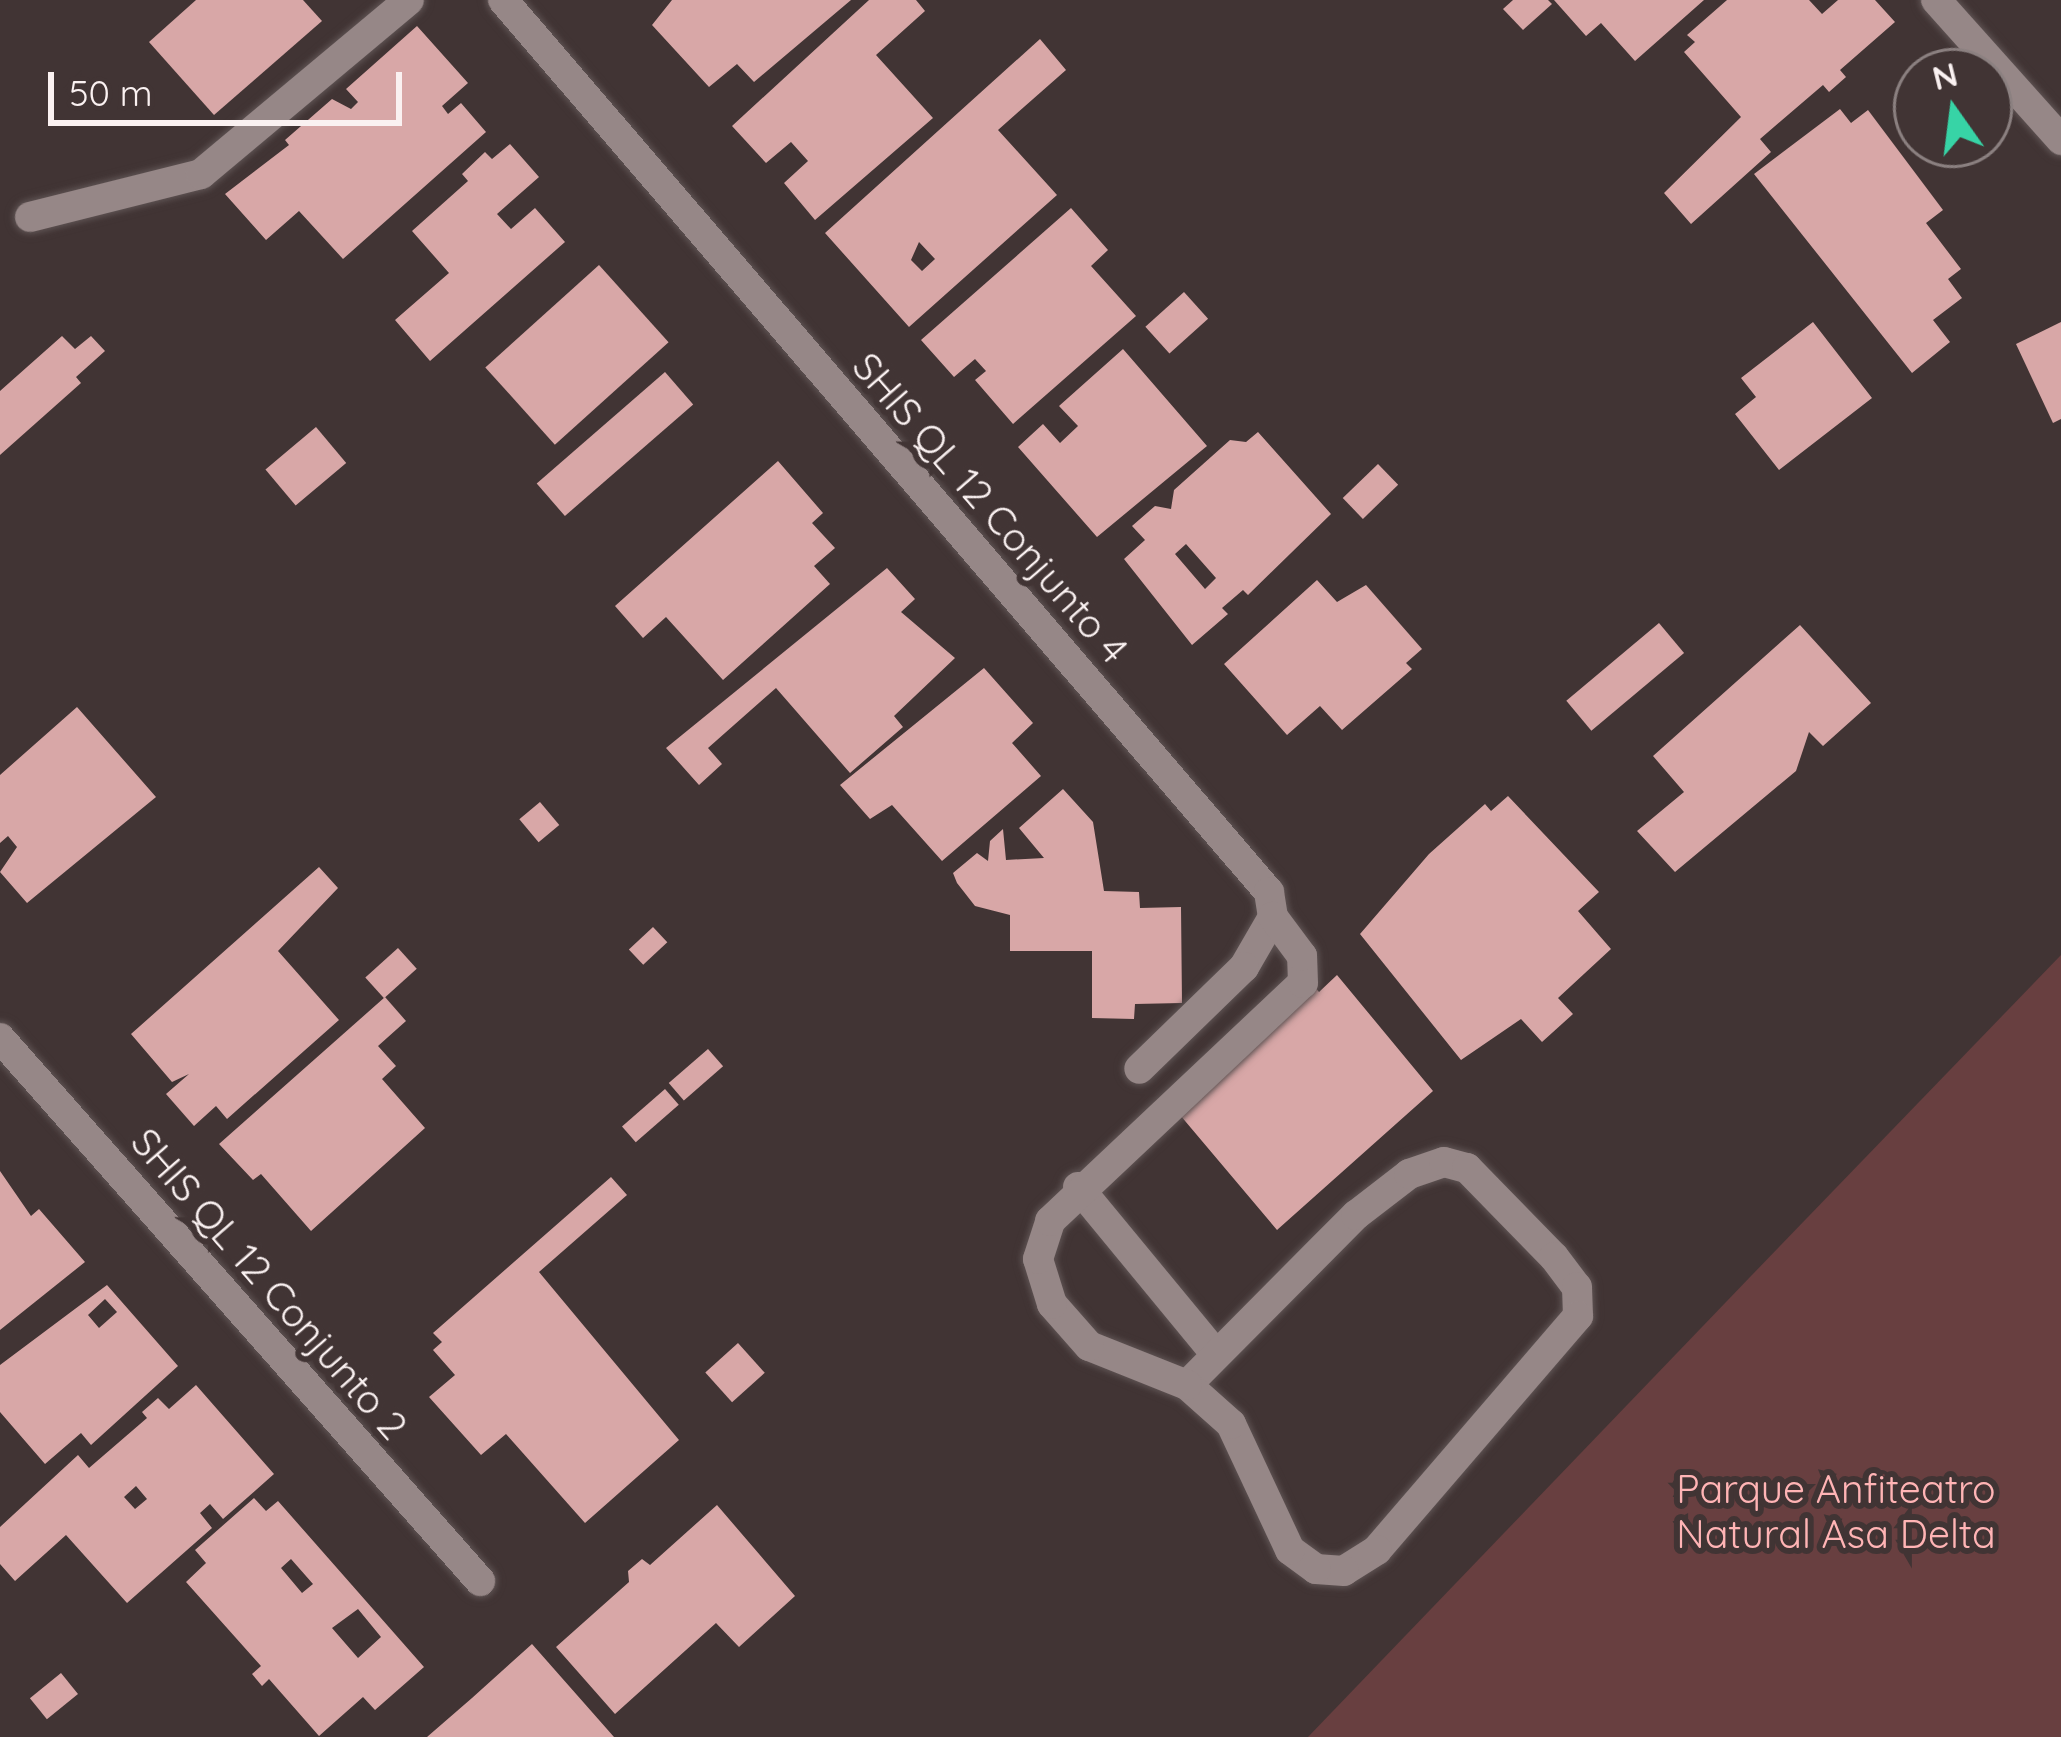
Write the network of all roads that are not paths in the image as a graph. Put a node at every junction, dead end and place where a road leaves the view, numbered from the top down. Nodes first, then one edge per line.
1 (409, 0) edge
2 (503, 0) edge
3 (1936, 0) edge
4 (2061, 140) edge
5 (30, 217) dead end
6 (1273, 917) junction
7 (0, 1038) edge
8 (1139, 1069) dead end
9 (1078, 1186) junction
10 (1215, 1353) junction
11 (1187, 1385) junction
12 (480, 1581) dead end

1 - 5 street
2 - 6 street, SHIS QL 12 Conjunto 4
3 - 4 street
6 - 8 street
6 - 9 street, SHIS QL 12 Conjunto 4
7 - 12 street, SHIS QL 12 Conjunto 2
9 - 10 street
9 - 11 street
10 - 11 street
10 - 11 street

